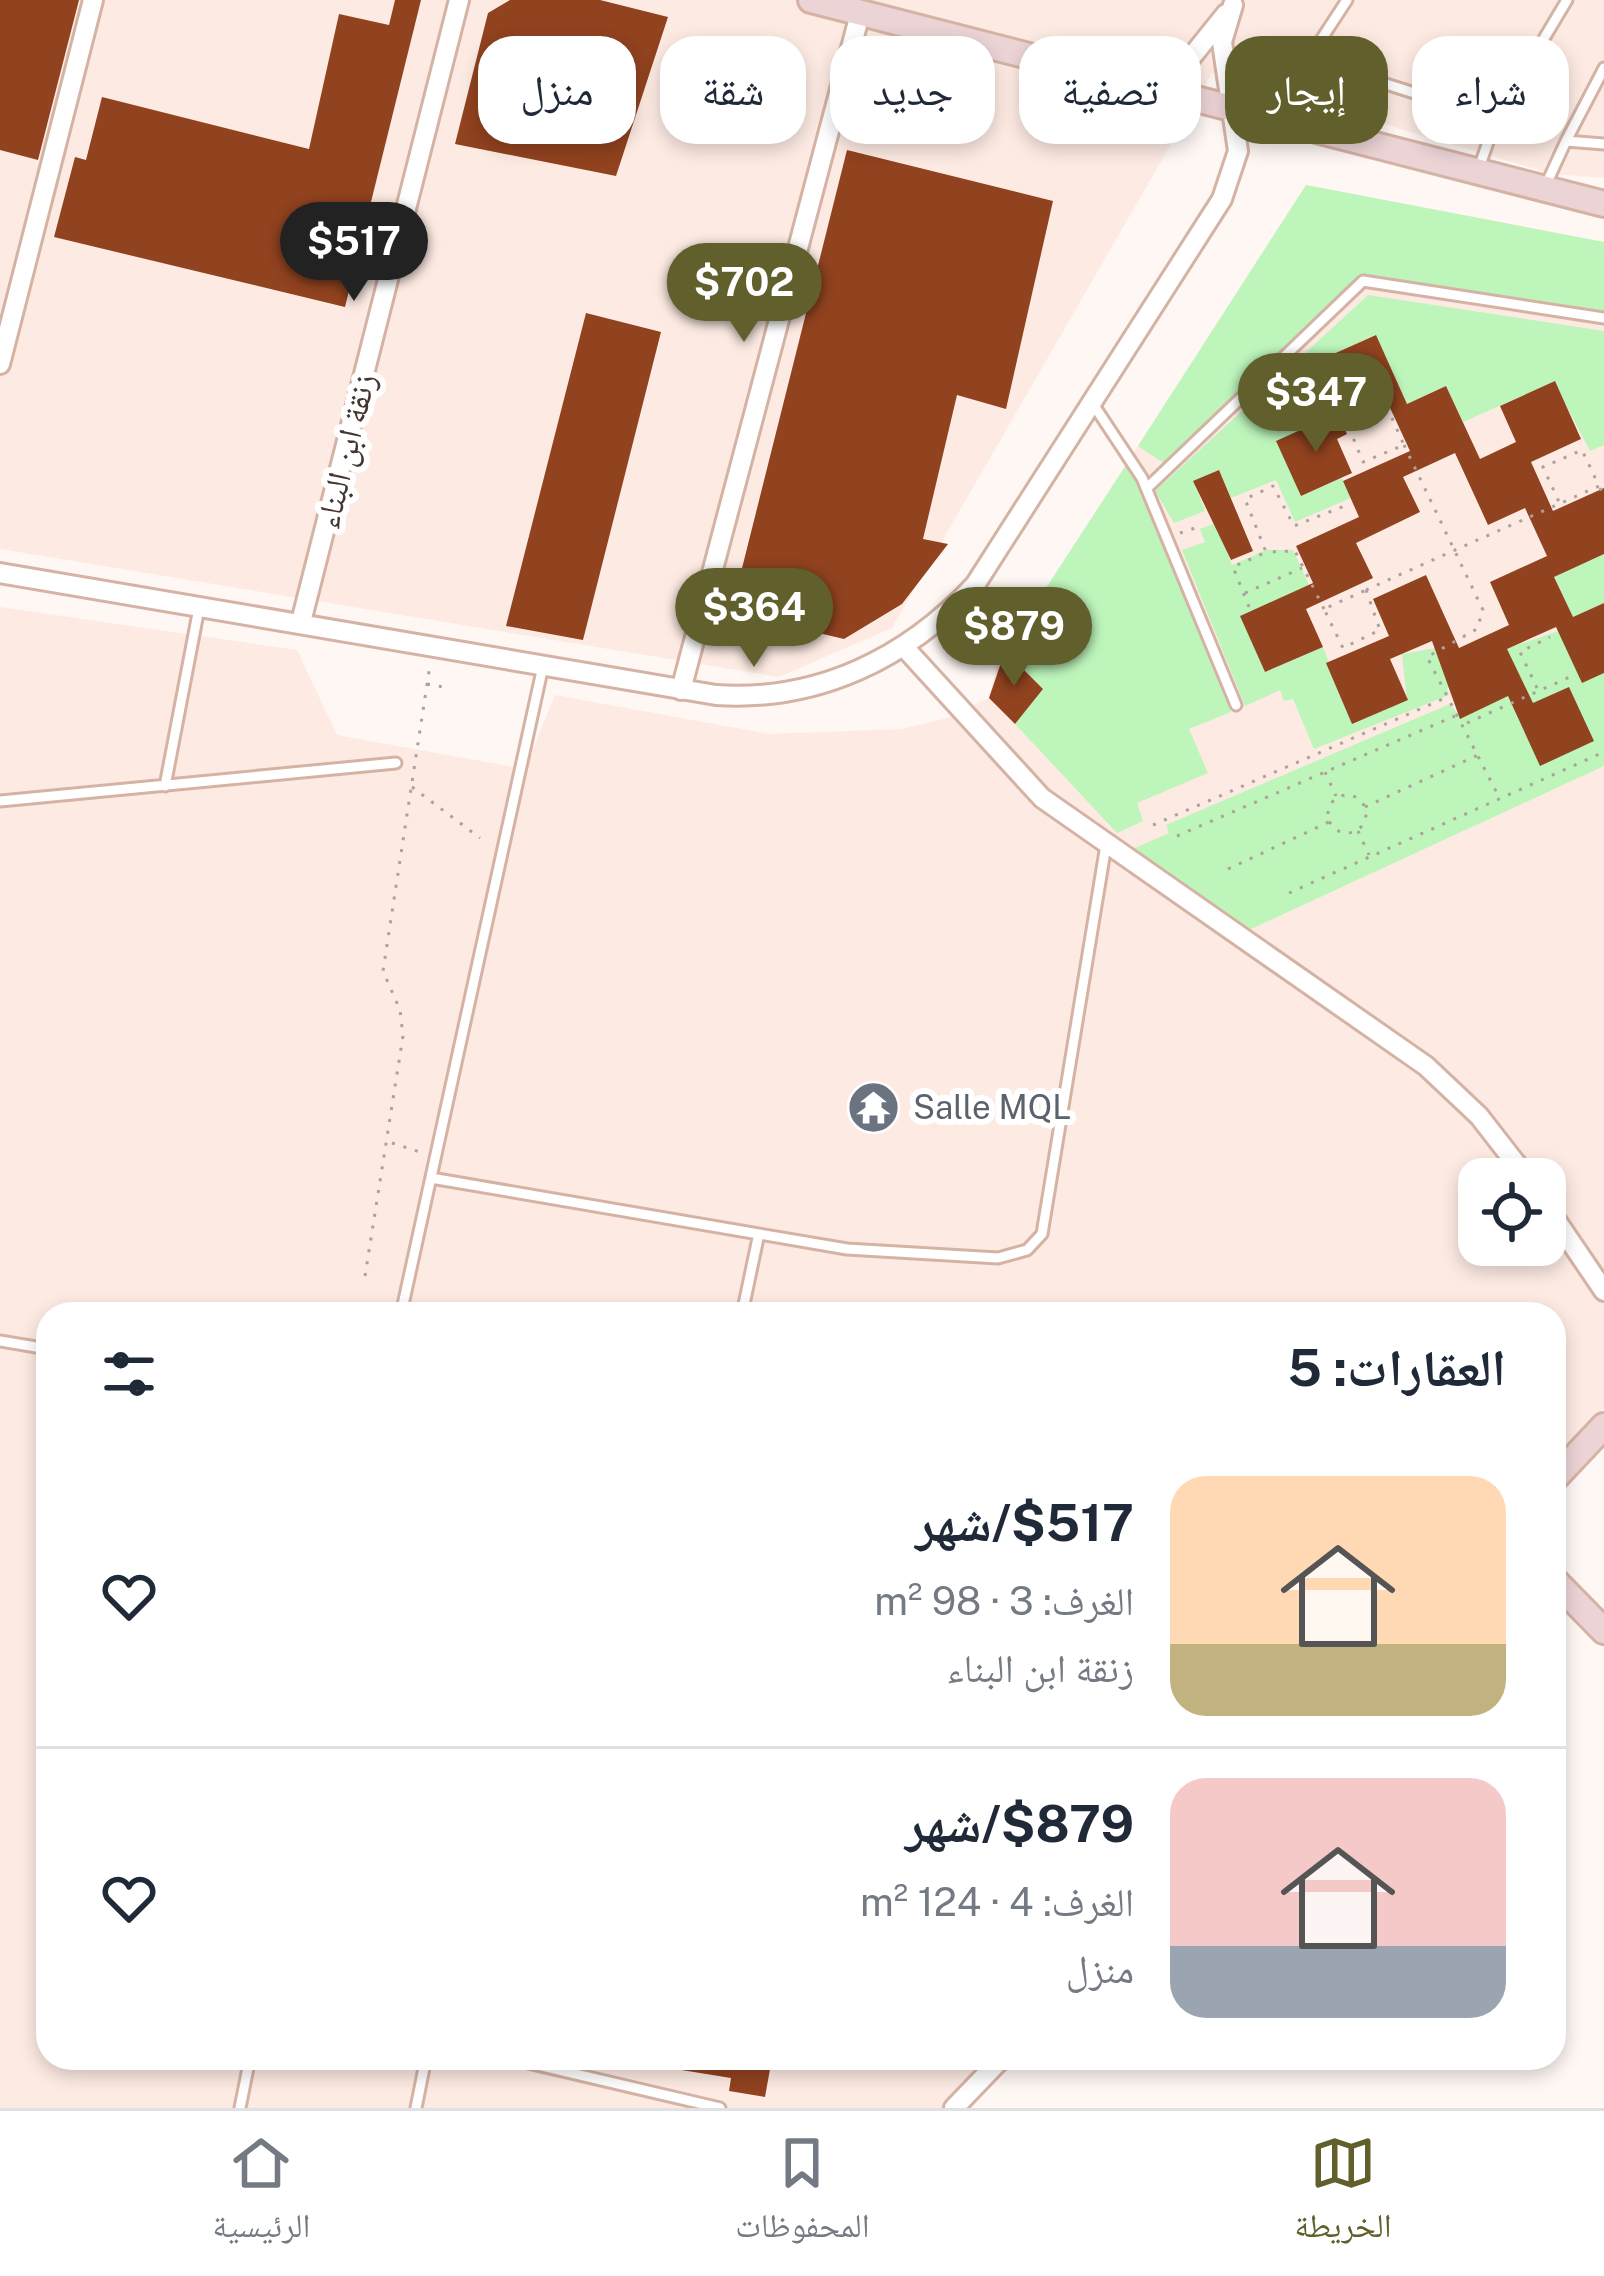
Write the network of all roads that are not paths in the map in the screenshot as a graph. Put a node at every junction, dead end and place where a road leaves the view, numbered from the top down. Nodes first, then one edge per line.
1 (93, 0) edge
2 (459, 0) edge
3 (811, 0) edge
4 (1347, 0) edge
5 (1567, 0) edge
6 (1234, 2) edge
7 (860, 14) junction
8 (1324, 36) edge
9 (1546, 36) edge
10 (1201, 44) edge
11 (1019, 54) edge
12 (1225, 62) edge
13 (1604, 68) edge
14 (1569, 137) edge
15 (1569, 141) edge
16 (1237, 144) edge
17 (1363, 144) edge
18 (1487, 144) edge
19 (1566, 144) edge
20 (1604, 144) edge
21 (1477, 173) junction
22 (1543, 190) junction
23 (1604, 204) edge
24 (1604, 318) edge
25 (0, 364) edge
26 (1093, 404) junction
27 (1147, 488) junction
28 (0, 573) edge
29 (200, 607) junction
30 (301, 622) junction
31 (904, 647) junction
32 (543, 666) junction
33 (681, 689) junction
34 (1236, 705) dead end
35 (396, 763) dead end
36 (165, 785) junction
37 (0, 801) edge
38 (1106, 845) junction
39 (1512, 1158) edge
40 (431, 1178) junction
41 (1566, 1235) edge
42 (758, 1238) junction
43 (1604, 1291) edge
44 (404, 1302) edge
45 (745, 1302) edge
46 (0, 1341) edge
47 (36, 1347) edge
48 (1604, 1426) edge
49 (1566, 1466) edge
50 (1566, 1592) edge
51 (1604, 1630) edge
52 (248, 2070) edge
53 (423, 2070) edge
54 (558, 2070) edge
55 (990, 2070) edge
56 (240, 2108) edge
57 (416, 2108) edge
58 (720, 2108) edge
59 (954, 2108) edge

1 - 25 street
2 - 30 street, زنقة ابن البناء
3 - 7 street
4 - 8 lane
5 - 9 lane
6 - 10 street
6 - 12 street
7 - 11 street
7 - 33 street
13 - 14 lane
15 - 20 lane
16 - 26 street
17 - 21 street
18 - 21 lane
19 - 22 lane
21 - 22 street
22 - 23 street
24 - 27 lane
26 - 27 lane
26 - 31 street
27 - 34 lane
28 - 29 street
29 - 30 street
29 - 36 lane
30 - 32 street
31 - 33 street
31 - 38 street
32 - 33 street
32 - 40 lane
35 - 36 lane
36 - 37 lane
38 - 39 street
38 - 42 lane
40 - 42 lane
40 - 44 lane
41 - 43 street
42 - 45 lane
46 - 47 lane
48 - 49 street
50 - 51 street
52 - 56 lane
53 - 57 lane
54 - 58 lane
55 - 59 street

